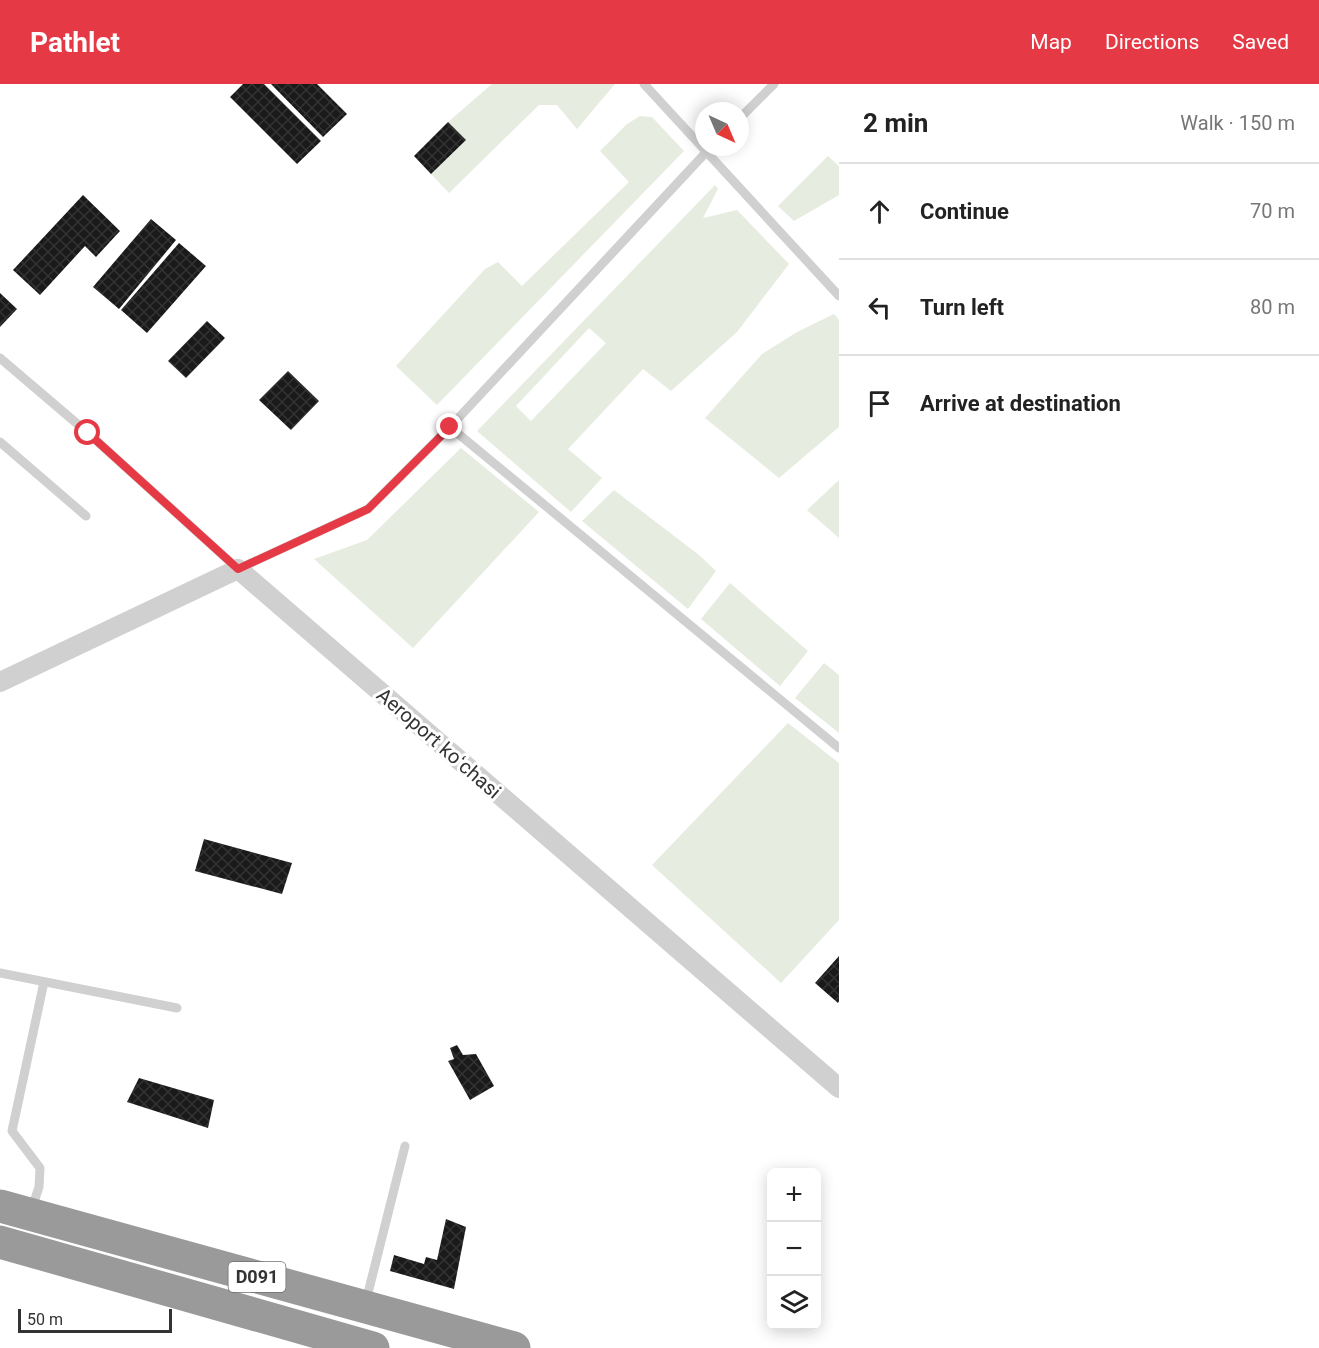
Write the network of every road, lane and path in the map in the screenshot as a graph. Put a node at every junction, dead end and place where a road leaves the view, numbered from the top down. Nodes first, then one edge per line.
1 (644, 84) edge
2 (774, 84) edge
3 (749, 109) edge
4 (695, 135) edge
5 (702, 156) edge
6 (715, 156) edge
7 (839, 296) edge
8 (0, 358) edge
9 (450, 427) junction
10 (0, 441) edge
11 (86, 516) dead end
12 (238, 569) junction
13 (0, 682) edge
14 (839, 748) edge
15 (0, 973) edge
16 (44, 982) junction
17 (177, 1008) dead end
18 (839, 1088) edge
19 (405, 1146) dead end
20 (15, 1210) edge
21 (0, 1242) edge
22 (364, 1306) junction
23 (373, 1348) edge
24 (514, 1348) edge

1 - 4 lane
2 - 3 lane
5 - 9 lane
6 - 7 lane
8 - 12 lane
9 - 12 lane
9 - 14 lane
10 - 11 lane
12 - 13 street
12 - 18 street, Aeroport koʻchasi
15 - 16 lane
16 - 17 lane
16 - 20 lane
19 - 22 lane
20 - 22 highway, D091
21 - 23 highway, D091
22 - 24 highway, D091

